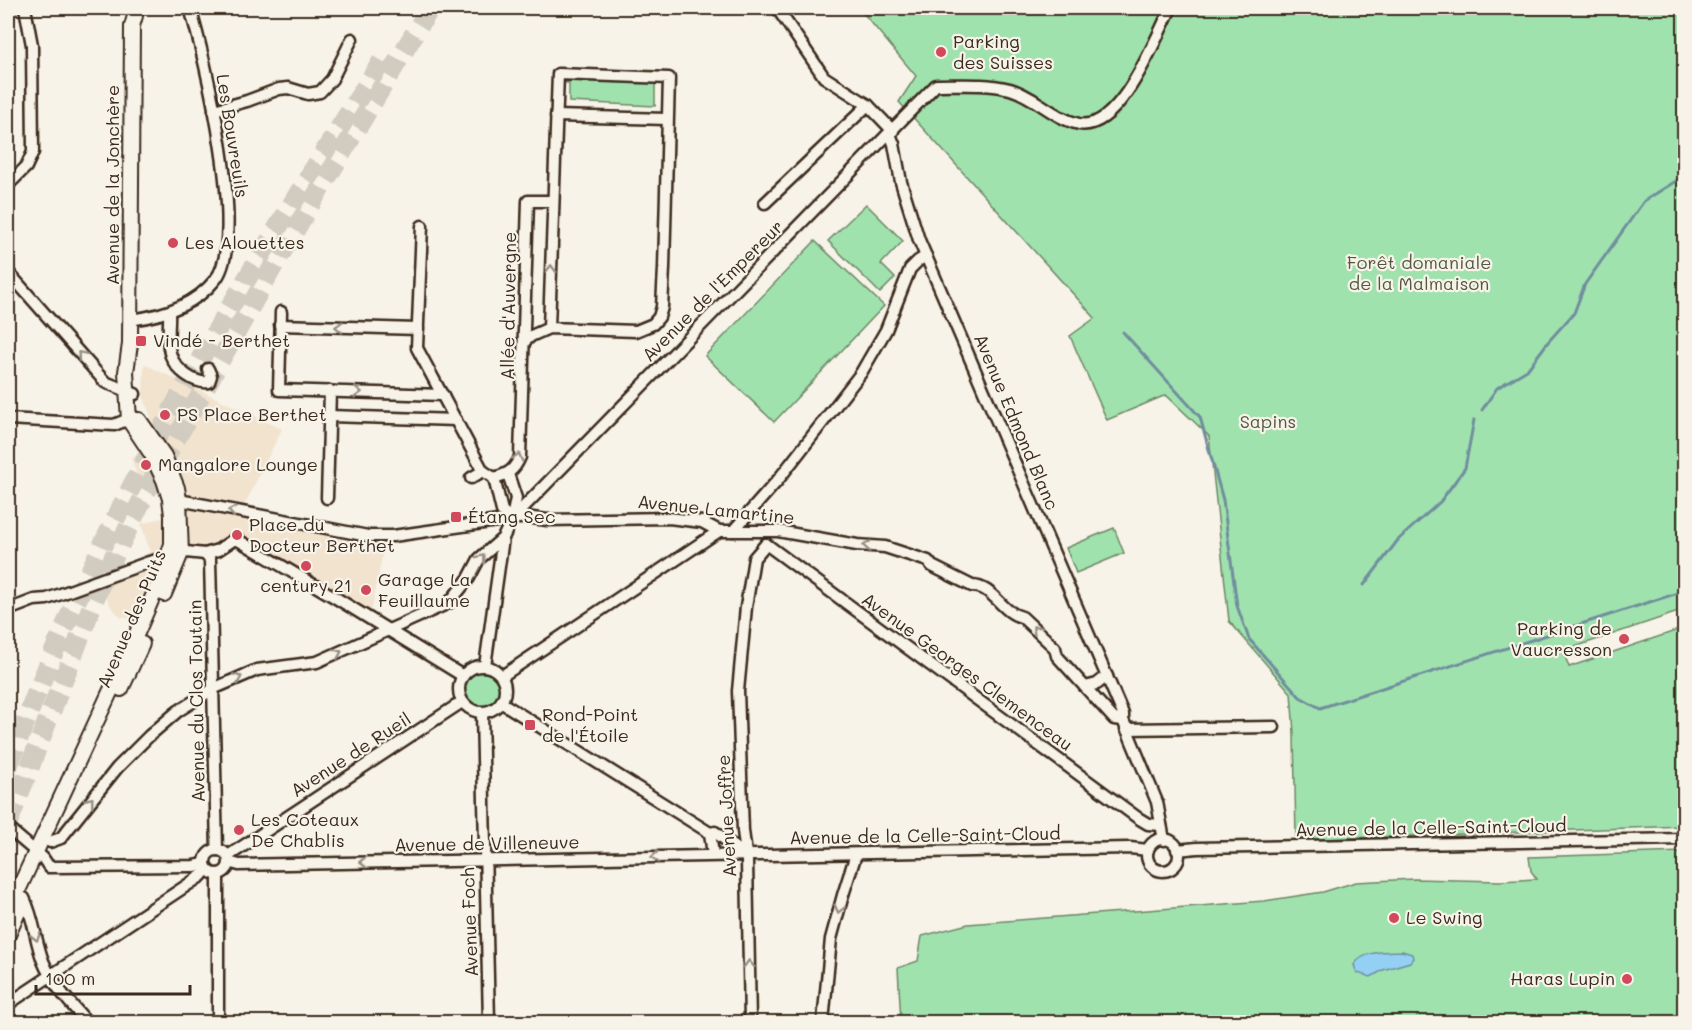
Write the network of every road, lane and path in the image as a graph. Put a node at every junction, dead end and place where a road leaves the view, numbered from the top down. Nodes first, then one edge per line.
1 (26, 8) edge
2 (126, 8) edge
3 (134, 8) edge
4 (190, 8) edge
5 (777, 8) edge
6 (1171, 8) edge
7 (132, 26) junction
8 (352, 39) dead end
9 (868, 105) junction
10 (214, 110) junction
11 (556, 116) junction
12 (667, 118) junction
13 (891, 133) junction
14 (8, 185) edge
15 (552, 201) junction
16 (765, 203) dead end
17 (422, 226) dead end
18 (926, 256) junction
19 (8, 272) edge
20 (170, 312) junction
21 (281, 312) dead end
22 (130, 320) junction
23 (280, 325) junction
24 (549, 328) junction
25 (418, 329) junction
26 (524, 342) junction
27 (130, 344) joint
28 (208, 369) dead end
29 (330, 391) junction
30 (130, 393) junction
31 (442, 395) junction
32 (329, 416) junction
33 (133, 417) junction
34 (8, 419) edge
35 (456, 420) junction
36 (483, 471) junction
37 (508, 474) junction
38 (471, 478) dead end
39 (494, 478) junction
40 (327, 498) dead end
41 (175, 499) junction
42 (512, 519) junction
43 (719, 531) junction
44 (733, 531) junction
45 (766, 532) junction
46 (503, 538) junction
47 (766, 544) junction
48 (205, 554) junction
49 (175, 555) junction
50 (8, 610) edge
51 (389, 631) junction
52 (484, 666) junction
53 (463, 676) junction
54 (502, 676) junction
55 (1107, 676) junction
56 (1083, 685) junction
57 (118, 687) junction
58 (215, 688) junction
59 (462, 702) junction
60 (502, 703) junction
61 (482, 713) junction
62 (1125, 725) junction
63 (1274, 727) dead end
64 (1161, 825) junction
65 (8, 828) edge
66 (710, 833) junction
67 (1684, 839) edge
68 (1164, 840) junction
69 (50, 842) junction
70 (217, 850) junction
71 (1148, 850) junction
72 (1178, 850) junction
73 (856, 854) junction
74 (39, 855) junction
75 (713, 855) junction
76 (745, 855) junction
77 (229, 859) junction
78 (485, 861) junction
79 (206, 866) junction
80 (218, 874) junction
81 (24, 898) junction
82 (8, 912) edge
83 (8, 935) edge
84 (50, 975) junction
85 (8, 1004) edge
86 (87, 1023) edge
87 (218, 1023) edge
88 (489, 1023) edge
89 (750, 1023) edge
90 (823, 1023) edge

1 - 14 street
2 - 7 street, Avenue de la Jonchère
3 - 7 street, Avenue de la Jonchère
4 - 10 street, Les Bouvreuils
5 - 9 street
6 - 13 street, Avenue de l'Empereur
7 - 22 street, Avenue de la Jonchère
8 - 10 street
9 - 13 street
9 - 16 street
10 - 20 street, Les Bouvreuils
11 - 12 street
11 - 12 street
11 - 15 street
12 - 24 street
13 - 18 street, Avenue Edmond Blanc
13 - 42 street, Avenue de l'Empereur
24 -> 15 street
15 - 26 street, Allée d'Auvergne
17 - 25 street
18 - 44 street
18 - 55 street, Avenue Edmond Blanc
30 -> 19 street
20 - 22 street, Les Bouvreuils
20 - 28 street
21 - 23 street
22 - 27 street, Avenue de la Jonchère
25 -> 23 street
23 - 29 street
24 - 26 street
25 - 31 street
37 -> 26 street, Allée d'Auvergne
27 - 30 street, Avenue des Puits
29 -> 31 street
29 - 32 street
30 - 33 street, Avenue des Puits
31 - 35 street
32 - 35 street
32 - 40 street
33 - 34 street
33 - 41 street, Avenue des Puits
35 - 36 street
36 - 38 street
36 - 39 street
37 - 39 street
37 - 42 street
39 - 42 street
42 -> 41 street, Avenue Lamartine
41 - 49 street, Avenue des Puits
42 - 43 street, Avenue Lamartine
42 - 46 street
43 - 44 street, Avenue Lamartine
43 - 54 street
44 - 45 street, Avenue Lamartine
45 - 47 street
56 -> 45 street, Avenue Lamartine
51 -> 46 street
46 - 52 street
47 - 64 street, Avenue Georges Clemenceau
47 - 76 street, Avenue Joffre
48 - 49 street
48 - 51 street
48 - 58 street, Avenue du Clos Toutain
49 - 50 street
49 - 57 street, Avenue des Puits
51 - 53 street
58 -> 51 street
52 - 53 street
52 - 54 street
53 - 59 street
54 - 60 street
55 - 56 street
55 - 62 street, Avenue Edmond Blanc
56 - 62 street, Avenue Lamartine
57 - 69 street, Avenue des Puits
57 - 74 street, Avenue des Puits
69 -> 58 street
58 - 70 street, Avenue du Clos Toutain
59 - 61 street
59 - 77 street, Avenue de Rueil
60 - 61 street
60 - 66 street
61 - 78 street, Avenue Foch
62 - 63 street
62 - 64 street
64 - 68 street
65 - 74 street
66 - 75 street
66 - 76 street
67 - 72 street, Avenue de la Celle-Saint-Cloud
68 - 71 street
68 - 72 street
69 - 74 street, Avenue des Puits
70 - 77 street
70 - 79 street
71 - 72 street
71 - 73 street, Avenue de la Celle-Saint-Cloud
73 - 76 street, Avenue de la Celle-Saint-Cloud
73 -> 90 street
74 - 79 street
74 - 81 street, Avenue des Puits
74 - 82 street, Avenue des Puits
75 - 76 street, Avenue de Villeneuve
75 -> 78 street, Avenue de Villeneuve
89 -> 76 street, Avenue Joffre
78 -> 77 street, Avenue de Villeneuve
77 - 80 street
78 - 88 street, Avenue Foch
79 - 80 street
79 - 84 street
80 - 87 street
81 - 83 street, Avenue des Puits
81 -> 84 street
84 - 85 street
84 - 86 street

